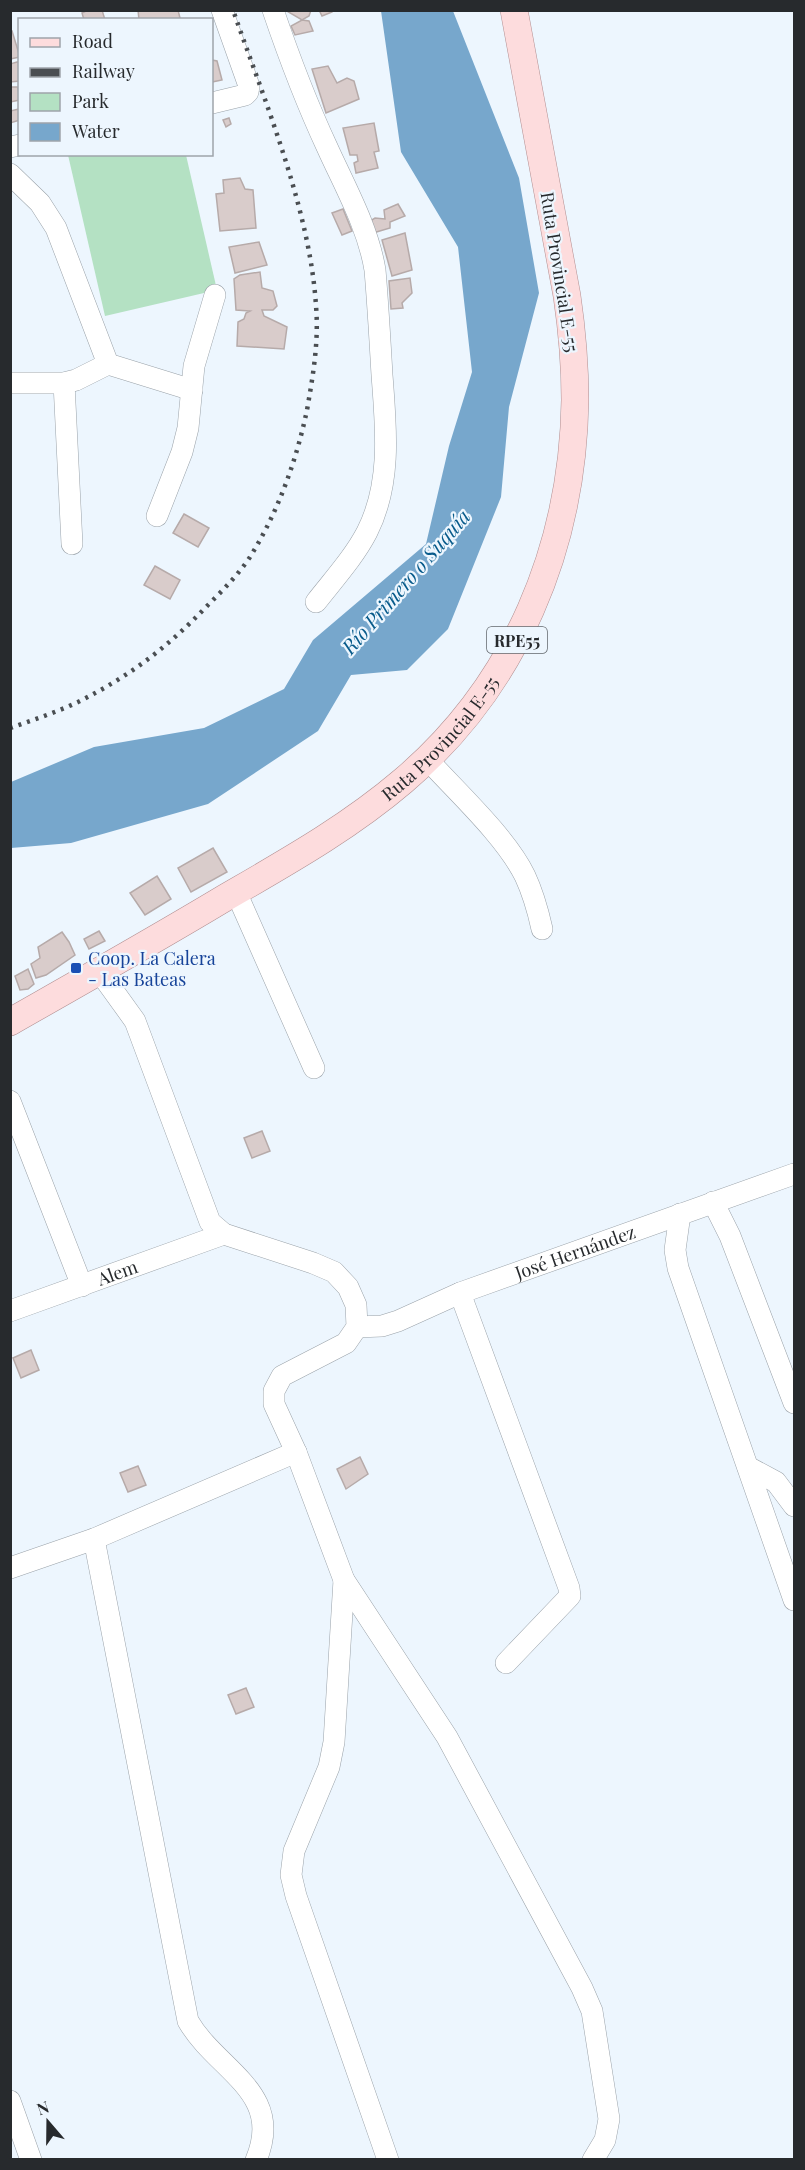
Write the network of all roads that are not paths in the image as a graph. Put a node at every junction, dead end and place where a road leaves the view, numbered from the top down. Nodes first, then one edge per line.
1 (222, 10) edge
2 (273, 10) edge
3 (514, 10) edge
4 (213, 103) edge
5 (10, 174) edge
6 (215, 295) dead end
7 (108, 364) junction
8 (10, 383) edge
9 (64, 383) junction
10 (192, 390) junction
11 (157, 516) dead end
12 (72, 544) dead end
13 (316, 602) dead end
14 (427, 759) junction
15 (236, 892) junction
16 (542, 929) dead end
17 (99, 971) junction
18 (10, 1022) edge
19 (314, 1068) dead end
20 (10, 1101) edge
21 (795, 1174) edge
22 (713, 1202) junction
23 (680, 1214) junction
24 (224, 1234) junction
25 (82, 1286) junction
26 (460, 1293) junction
27 (10, 1311) edge
28 (357, 1327) junction
29 (795, 1403) edge
30 (296, 1452) junction
31 (748, 1467) junction
32 (795, 1506) edge
33 (94, 1539) junction
34 (10, 1568) edge
35 (344, 1580) junction
36 (795, 1600) edge
37 (506, 1663) dead end
38 (10, 2101) edge
39 (31, 2160) edge
40 (256, 2160) edge
41 (388, 2160) edge
42 (593, 2160) edge

1 - 4 street
2 - 13 street
3 - 14 main road, Ruta Provincial E-55 / RPE55
5 - 7 street
6 - 10 street
7 - 9 street
7 - 10 street
8 - 9 street
9 - 12 street
10 - 11 street
14 - 15 main road, Ruta Provincial E-55 / RPE55
14 - 16 street
15 - 17 main road, Ruta Provincial E-55 / RPE55
15 - 19 street
17 - 18 main road, Ruta Provincial E-55 / RPE55
17 - 24 street
20 - 25 street
21 - 22 street, José Hernández
22 - 23 street, José Hernández
22 - 29 street
23 - 26 street, José Hernández
23 - 31 street
24 - 25 street, Alem
24 - 28 street
25 - 27 street, Alem
26 - 28 street, José Hernández
26 - 37 street
28 - 30 street
30 - 33 street
30 - 35 street
31 - 32 street
31 - 36 street
33 - 34 street
33 - 40 street
35 - 41 street
35 - 42 street
38 - 39 street

